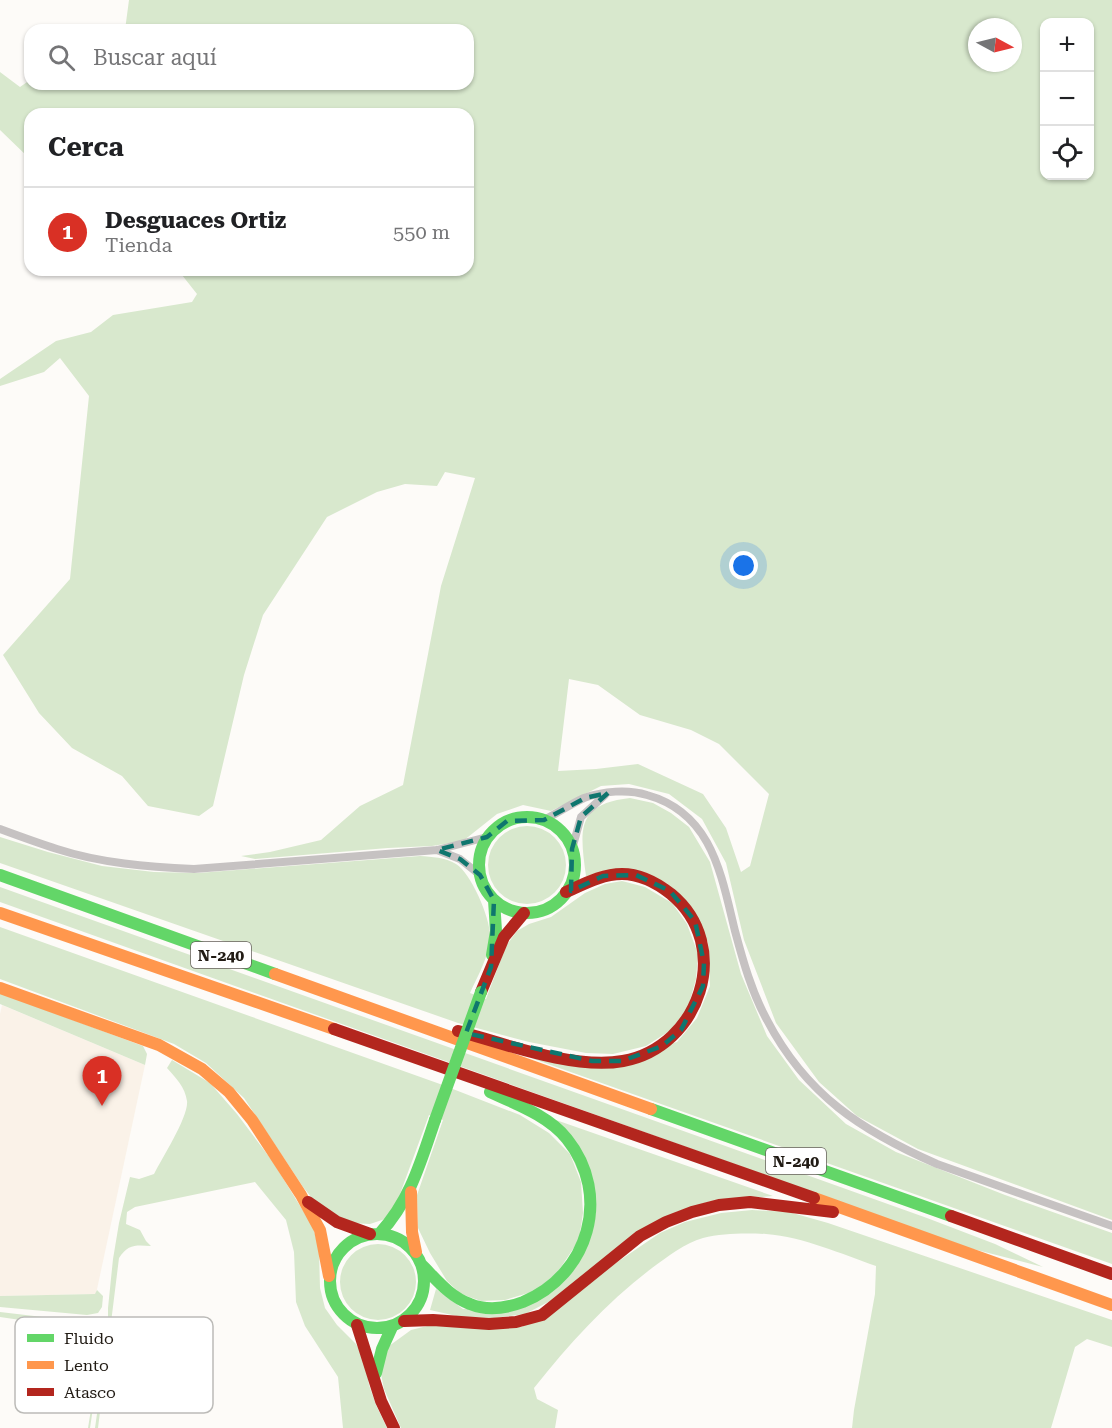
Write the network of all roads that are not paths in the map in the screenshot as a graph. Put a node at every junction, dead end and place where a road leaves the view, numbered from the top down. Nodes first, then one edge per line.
1 (608, 793) junction
2 (544, 820) junction
3 (0, 829) edge
4 (487, 837) junction
5 (572, 849) junction
6 (437, 850) junction
7 (0, 875) edge
8 (480, 875) junction
9 (566, 892) junction
10 (494, 900) junction
11 (0, 913) edge
12 (524, 913) junction
13 (491, 967) junction
14 (0, 988) edge
15 (365, 1007) junction
16 (430, 1063) junction
17 (411, 1188) junction
18 (301, 1195) junction
19 (859, 1215) junction
20 (1112, 1226) edge
21 (375, 1234) junction
22 (419, 1259) junction
23 (1112, 1274) edge
24 (329, 1276) junction
25 (1112, 1305) edge
26 (398, 1324) junction
27 (357, 1325) junction
28 (375, 1378) junction
29 (394, 1428) edge

1 - 2 street
1 - 5 street
1 - 20 street
2 - 4 main road
2 - 5 main road
3 - 6 street
4 - 6 street
4 - 8 main road
5 - 9 main road
6 - 8 street
7 - 15 main road, N-240
8 - 10 main road
9 - 12 main road
9 - 15 main road
10 - 12 main road
10 - 13 main road
11 - 16 main road, N-240
12 - 13 main road
13 - 17 main road, bridge
14 - 18 main road
15 - 23 main road, N-240
16 - 19 main road, N-240
16 - 22 main road
17 - 21 main road
17 - 22 main road
18 - 21 main road
18 - 24 main road
19 - 25 main road, N-240
19 - 26 main road
21 - 22 main road
21 - 24 main road
22 - 26 main road
24 - 27 main road
26 - 27 main road
26 - 28 main road
27 - 28 main road
28 - 29 main road

